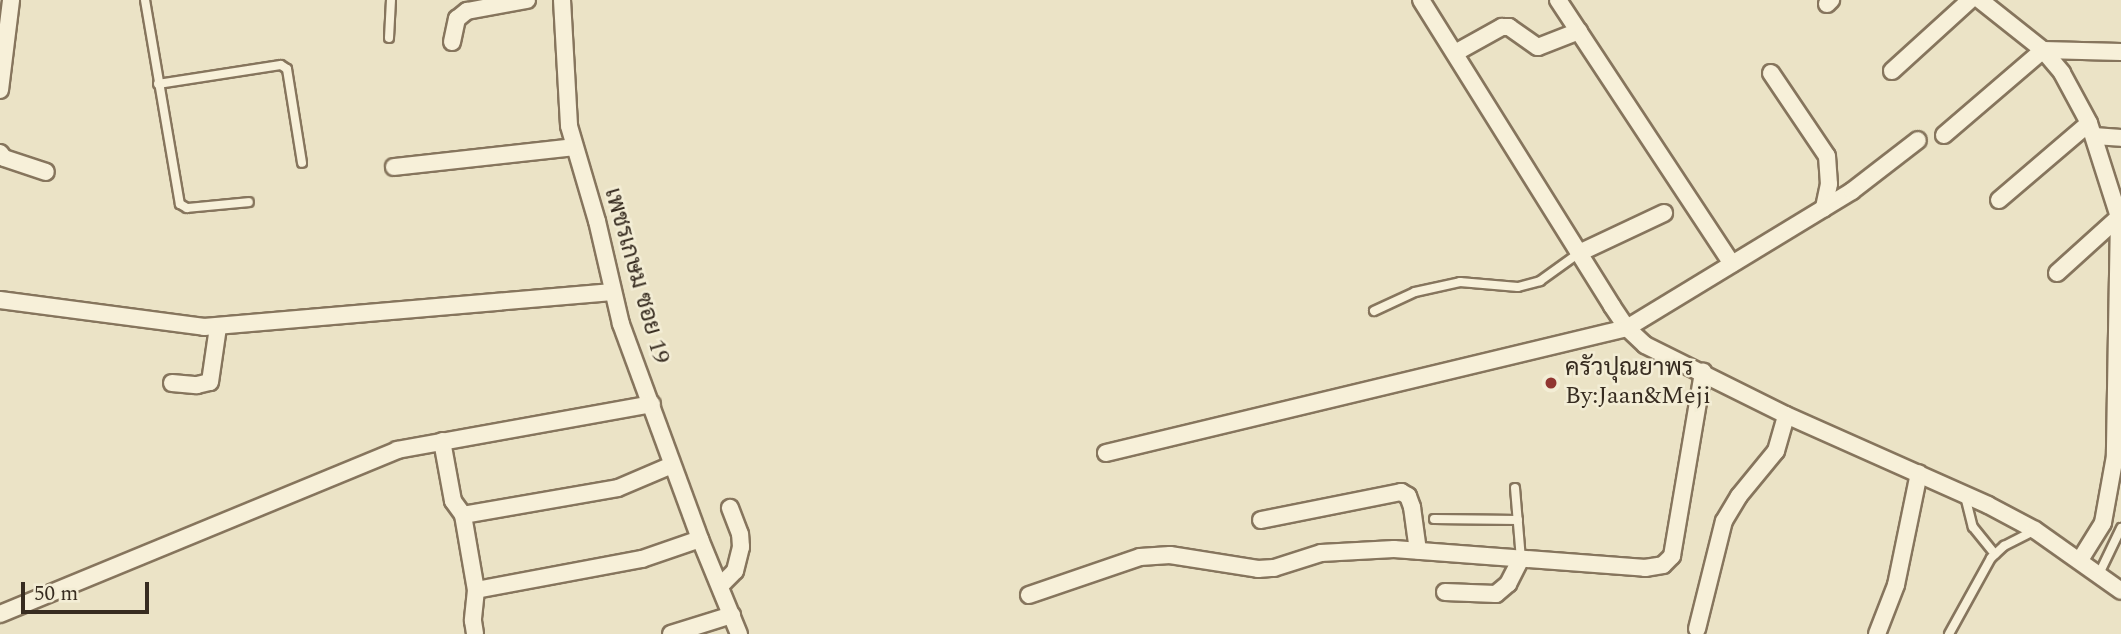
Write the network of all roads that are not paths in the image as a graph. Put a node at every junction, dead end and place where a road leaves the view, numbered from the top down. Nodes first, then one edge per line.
1 (11, 0) edge
2 (145, 0) edge
3 (391, 0) edge
4 (527, 0) edge
5 (562, 0) edge
6 (1421, 0) edge
7 (1558, 0) edge
8 (1970, 0) edge
9 (1980, 0) edge
10 (1579, 32) junction
11 (389, 38) dead end
12 (452, 42) dead end
13 (2043, 50) junction
14 (2121, 52) edge
15 (1455, 53) junction
16 (1892, 71) dead end
17 (1771, 73) dead end
18 (158, 84) junction
19 (0, 90) edge
20 (2091, 129) junction
21 (1944, 135) dead end
22 (2121, 138) edge
23 (1918, 140) dead end
24 (574, 147) junction
25 (0, 153) edge
26 (302, 163) dead end
27 (394, 167) dead end
28 (46, 172) dead end
29 (1999, 200) dead end
30 (249, 202) dead end
31 (1824, 208) junction
32 (1664, 213) dead end
33 (2119, 217) edge
34 (1579, 253) junction
35 (1732, 264) junction
36 (2057, 273) dead end
37 (613, 292) junction
38 (0, 300) edge
39 (1374, 312) dead end
40 (218, 327) junction
41 (1627, 328) junction
42 (1703, 372) junction
43 (172, 383) dead end
44 (652, 404) junction
45 (1786, 415) junction
46 (442, 441) junction
47 (1106, 453) dead end
48 (672, 466) junction
49 (1919, 473) junction
50 (1515, 488) dead end
51 (1964, 493) junction
52 (730, 508) dead end
53 (463, 515) junction
54 (1434, 519) dead end
55 (1261, 520) dead end
56 (1518, 520) junction
57 (2121, 528) edge
58 (2035, 530) junction
59 (700, 539) junction
60 (1418, 551) junction
61 (1995, 554) junction
62 (1521, 559) junction
63 (2080, 560) junction
64 (2099, 574) junction
65 (720, 586) junction
66 (476, 590) junction
67 (2121, 591) edge
68 (1445, 592) dead end
69 (1029, 595) dead end
70 (0, 614) edge
71 (732, 615) junction
72 (1697, 629) dead end
73 (475, 634) edge
74 (671, 634) edge
75 (739, 634) edge
76 (1877, 634) edge
77 (1949, 634) edge

1 - 19 street
2 - 18 lane
3 - 11 lane
4 - 12 street
5 - 24 street, เพชรเกษม ซอย 19
6 - 15 street
7 - 10 street
8 - 16 street
9 - 13 street
10 - 15 street
10 - 35 street
13 - 14 street
13 - 20 street
13 - 21 street
15 - 34 street
17 - 31 street
18 - 26 lane
18 - 30 lane
20 - 22 street
20 - 29 street
20 - 33 street
23 - 31 street
24 - 27 street
24 - 37 street, เพชรเกษม ซอย 19
25 - 28 street
31 - 35 street
32 - 34 street
33 - 36 street
33 - 63 street
34 - 39 lane
34 - 41 street
35 - 41 street
37 - 40 street
37 - 44 street, เพชรเกษม ซอย 19
38 - 40 street
40 - 43 street
41 - 42 street
41 - 47 street
42 - 45 street
42 - 62 street
44 - 46 street
44 - 48 street, เพชรเกษม ซอย 19
45 - 49 street
45 - 72 street
46 - 53 street
46 - 70 street
48 - 53 street
48 - 59 street, เพชรเกษม ซอย 19
49 - 51 street
49 - 76 street
50 - 56 lane
51 - 58 street
51 - 61 lane
52 - 65 street
53 - 66 street
54 - 56 lane
55 - 60 street
56 - 62 lane
57 - 64 lane
58 - 61 lane
58 - 63 street
59 - 65 street, เพชรเกษม ซอย 19
59 - 66 street
60 - 62 street
60 - 69 street
61 - 77 lane
62 - 68 street
63 - 64 street
64 - 67 street
65 - 71 street, เพชรเกษม ซอย 19
66 - 73 street
71 - 74 street
71 - 75 street, เพชรเกษม ซอย 19

